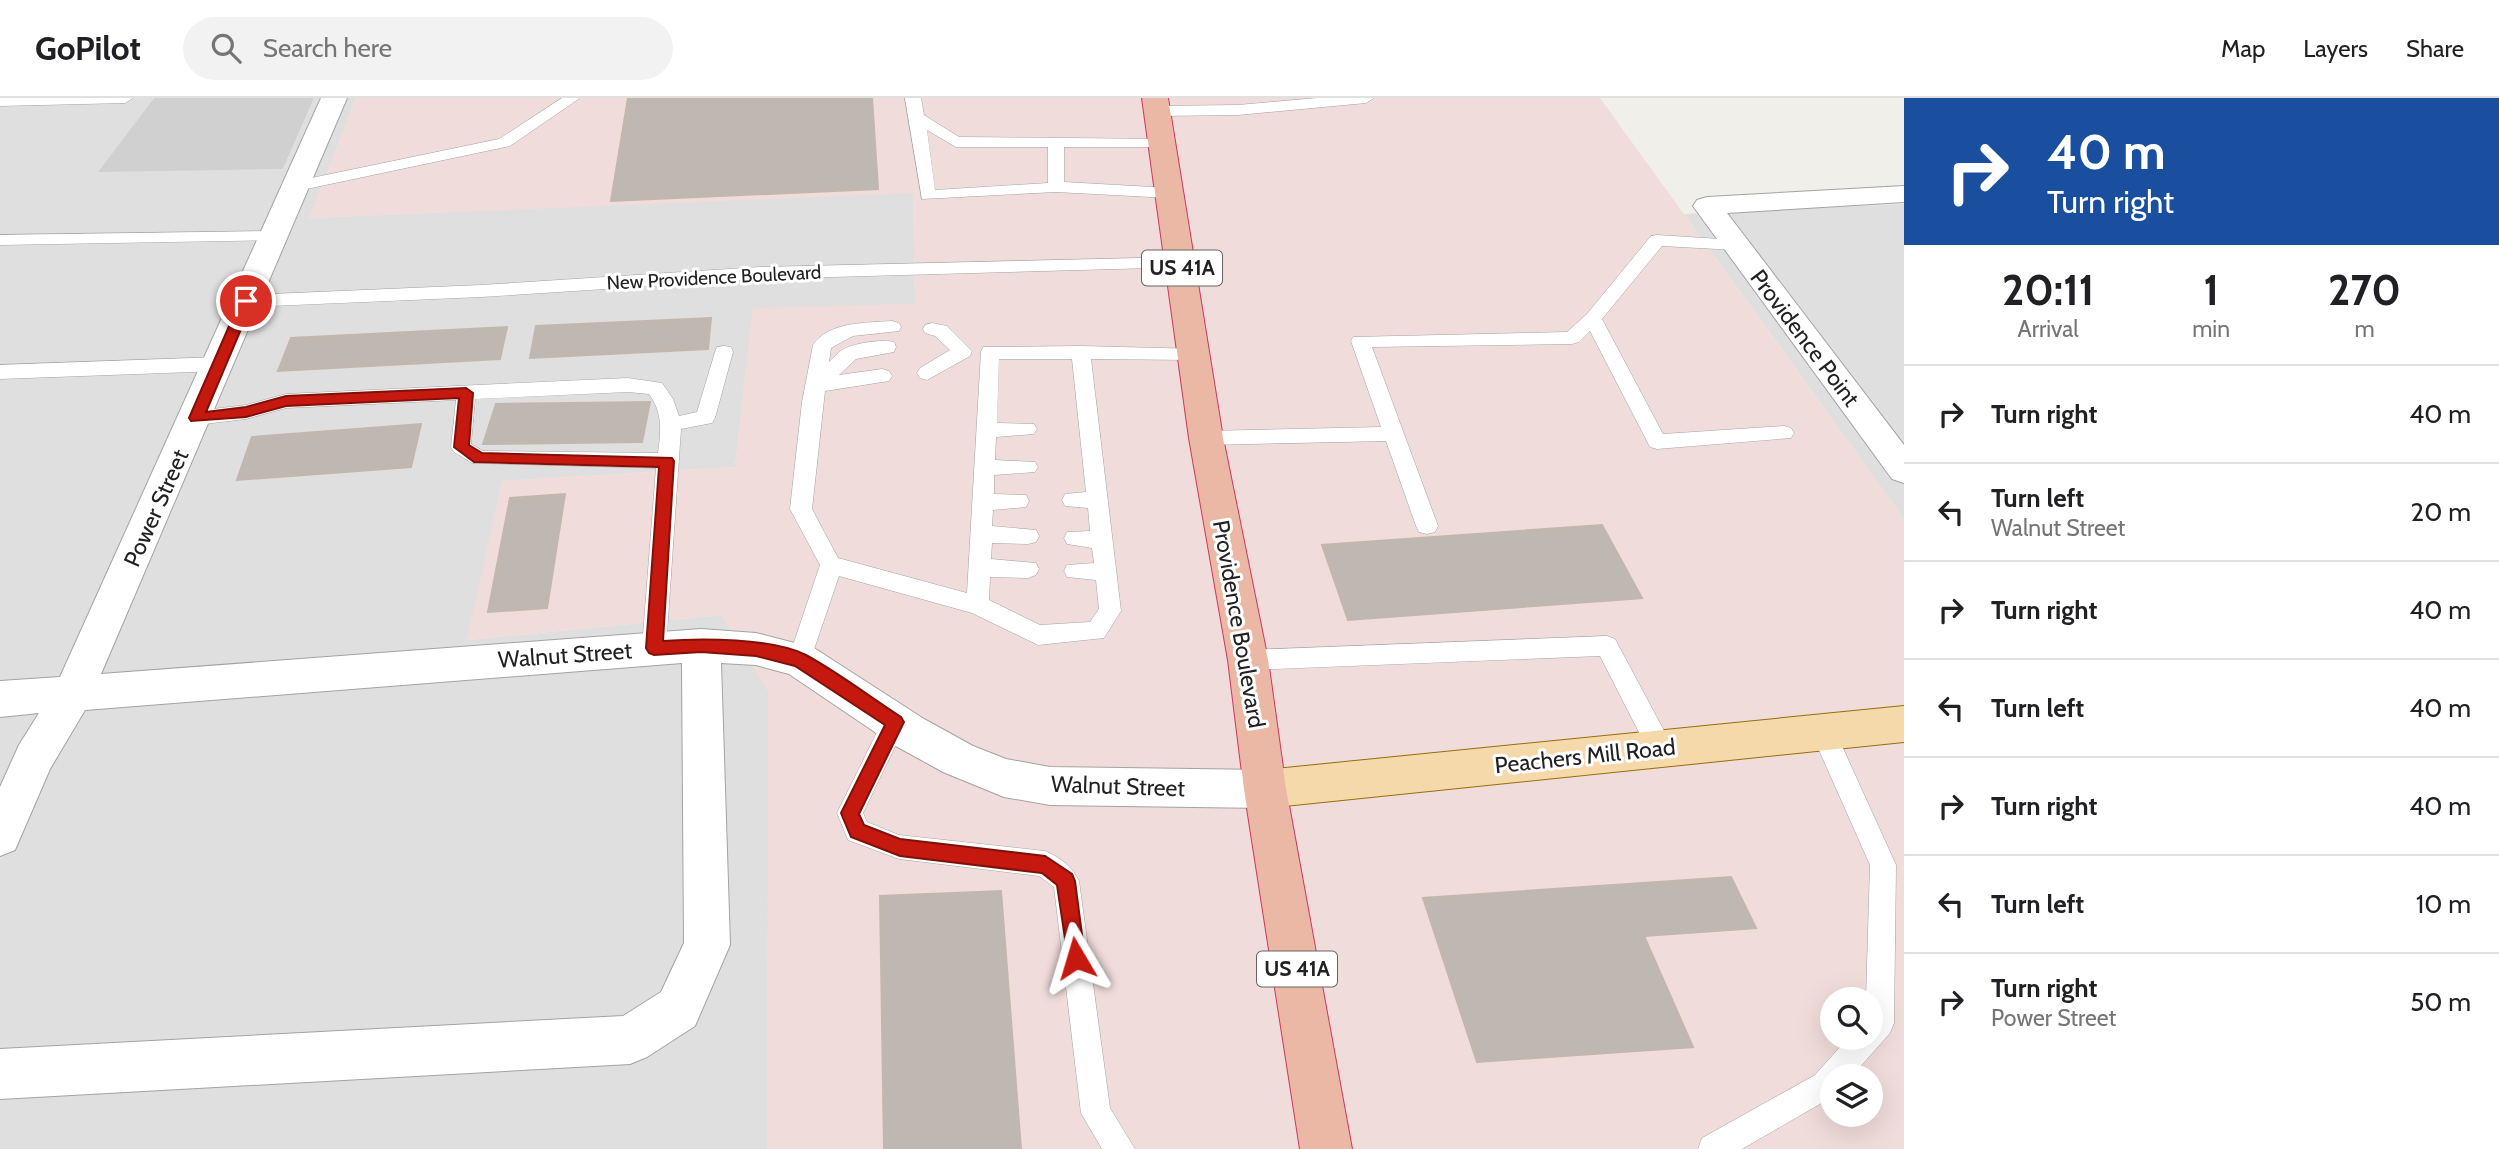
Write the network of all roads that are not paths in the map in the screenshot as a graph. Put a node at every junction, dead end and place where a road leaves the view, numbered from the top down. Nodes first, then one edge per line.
1 (125, 98) edge
2 (334, 98) edge
3 (572, 98) edge
4 (913, 98) edge
5 (1366, 98) edge
6 (0, 101) edge
7 (1156, 104) edge
8 (917, 117) junction
9 (1056, 142) junction
10 (1162, 142) junction
11 (296, 186) junction
12 (1056, 187) junction
13 (1170, 193) junction
14 (1904, 194) edge
15 (275, 236) junction
16 (0, 240) edge
17 (1737, 245) junction
18 (1182, 263) junction
19 (246, 301) junction
20 (1593, 318) junction
21 (892, 327) dead end
22 (932, 329) dead end
23 (887, 347) dead end
24 (929, 350) dead end
25 (963, 351) junction
26 (724, 352) dead end
27 (990, 352) junction
28 (1081, 352) junction
29 (1193, 354) junction
30 (220, 364) junction
31 (0, 372) edge
32 (927, 373) dead end
33 (882, 376) dead end
34 (817, 385) junction
35 (466, 393) junction
36 (196, 418) junction
37 (672, 424) junction
38 (1027, 429) dead end
39 (987, 430) junction
40 (1784, 433) dead end
41 (1394, 434) junction
42 (1206, 438) junction
43 (667, 461) junction
44 (1901, 461) edge
45 (1028, 467) dead end
46 (985, 468) junction
47 (1072, 500) dead end
48 (1098, 500) junction
49 (1019, 501) dead end
50 (983, 502) junction
51 (1427, 526) dead end
52 (982, 534) junction
53 (1028, 536) dead end
54 (1075, 538) dead end
55 (1102, 540) junction
56 (831, 565) junction
57 (980, 568) junction
58 (1028, 569) dead end
59 (1075, 571) dead end
60 (1106, 572) junction
61 (978, 605) junction
62 (701, 645) junction
63 (654, 648) junction
64 (800, 660) junction
65 (1248, 660) junction
66 (73, 693) junction
67 (0, 699) edge
68 (895, 722) junction
69 (1904, 724) edge
70 (1823, 732) junction
71 (1660, 748) junction
72 (1265, 789) junction
73 (0, 835) edge
74 (1881, 987) edge
75 (1856, 1050) edge
76 (1844, 1064) edge
77 (0, 1074) edge
78 (1820, 1088) edge
79 (1120, 1149) edge
80 (1326, 1149) edge
81 (1713, 1149) edge

1 - 6 lane
2 - 11 street, Power Street
3 - 11 lane
4 - 8 lane
5 - 7 lane
7 - 10 highway, Providence Boulevard / US 41A
8 - 9 lane
8 - 12 lane
9 - 10 lane
9 - 12 lane
10 - 13 highway, Providence Boulevard / US 41A
11 - 15 street, Power Street
12 - 13 lane
13 - 18 highway, Providence Boulevard / US 41A
14 - 17 street, Providence Point
15 - 16 lane
15 - 19 street, Power Street
17 - 20 lane
17 - 44 street, Providence Point
18 - 19 lane, New Providence Boulevard
18 - 29 highway, Providence Boulevard / US 41A
19 - 30 street, Power Street
20 - 40 lane
20 - 41 lane
21 - 34 lane
22 - 25 lane
23 - 34 lane
24 - 25 lane
25 - 27 lane
25 - 32 lane
26 - 37 lane
27 - 28 lane
27 - 39 lane
28 - 29 lane
28 - 48 lane
29 - 42 highway, Providence Boulevard / US 41A
30 - 31 lane
30 - 36 street, Power Street
33 - 34 lane
34 - 56 lane
35 - 36 lane
35 - 37 lane
35 - 43 lane
36 - 66 street, Power Street
37 - 43 lane
38 - 39 lane
39 - 46 lane
41 - 42 lane
41 - 51 lane
42 - 65 highway, Providence Boulevard / US 41A
43 - 63 lane
45 - 46 lane
46 - 50 lane
47 - 48 lane
48 - 55 lane
49 - 50 lane
50 - 52 lane
52 - 53 lane
52 - 57 lane
54 - 55 lane
55 - 60 lane
56 - 61 lane
56 - 64 lane
57 - 58 lane
57 - 61 lane
59 - 60 lane
60 - 61 lane
62 - 63 street, Walnut Street
62 - 64 street, Walnut Street
62 - 77 street
63 - 66 street, Walnut Street
64 - 68 street, Walnut Street
65 - 71 lane
65 - 72 highway, Providence Boulevard / US 41A
66 - 67 street, Walnut Street
66 - 73 street, Power Street
68 - 72 street, Walnut Street
68 - 79 lane
69 - 70 main road, Peachers Mill Road
70 - 71 main road, Peachers Mill Road
70 - 74 lane
71 - 72 main road, Peachers Mill Road
72 - 80 highway, Providence Boulevard / US 41A
75 - 76 lane
78 - 81 lane

